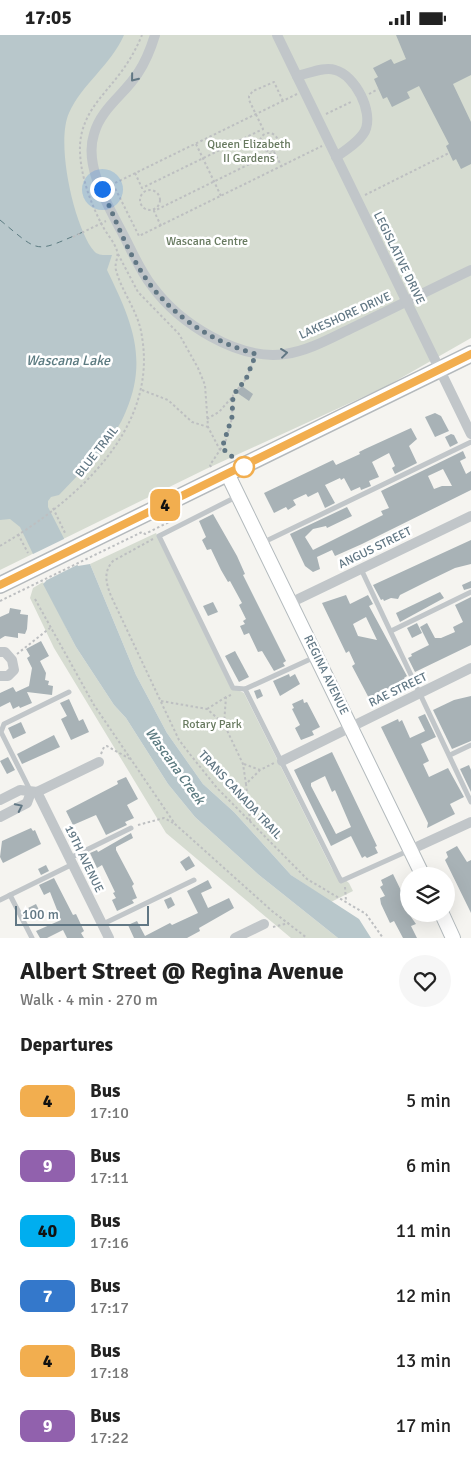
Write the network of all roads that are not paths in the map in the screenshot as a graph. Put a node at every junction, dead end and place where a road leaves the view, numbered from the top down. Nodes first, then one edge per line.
1 (155, 35) edge
2 (277, 35) edge
3 (297, 76) junction
4 (336, 157) junction
5 (471, 270) edge
6 (406, 301) junction
7 (471, 354) edge
8 (439, 370) junction
9 (471, 434) edge
10 (471, 442) edge
11 (228, 475) junction
12 (238, 496) junction
13 (471, 516) edge
14 (261, 543) junction
15 (361, 569) junction
16 (0, 585) edge
17 (471, 592) edge
18 (290, 603) junction
19 (391, 631) junction
20 (0, 652) edge
21 (316, 656) junction
22 (471, 668) edge
23 (0, 676) edge
24 (245, 689) junction
25 (69, 692) dead end
26 (421, 692) junction
27 (350, 727) junction
28 (471, 745) edge
29 (450, 755) junction
30 (282, 761) junction
31 (99, 762) road end
32 (34, 792) junction
33 (0, 800) edge
34 (471, 801) edge
35 (0, 817) edge
36 (471, 821) edge
37 (131, 828) road end
38 (410, 850) junction
39 (71, 861) junction
40 (418, 867) edge
41 (194, 880) dead end
42 (10, 895) junction
43 (0, 900) edge
44 (446, 922) edge
45 (103, 924) junction
46 (264, 924) road end
47 (32, 938) edge
48 (109, 938) edge
49 (234, 938) edge
50 (453, 938) edge

1 -> 6 street, LAKESHORE DRIVE
2 - 3 street, LEGISLATIVE DRIVE
3 - 4 street, LEGISLATIVE DRIVE
3 - 4 street
4 - 6 street, LEGISLATIVE DRIVE
5 - 6 street, LAKESHORE DRIVE
6 - 8 street, LEGISLATIVE DRIVE
7 - 8 main road
8 - 9 street, LEGISLATIVE DRIVE
8 - 11 main road
10 - 14 lane
11 - 12 street, REGINA AVENUE
11 - 16 main road
12 - 14 street, REGINA AVENUE
12 - 24 lane
13 - 15 street, ANGUS STREET
14 - 18 street, REGINA AVENUE
15 - 18 street, ANGUS STREET
15 - 19 lane
17 - 19 lane
18 - 21 street, REGINA AVENUE
19 - 26 lane
20 - 23 street
21 - 24 lane
21 - 27 street, REGINA AVENUE
22 - 26 street, RAE STREET
24 - 30 lane
25 - 32 lane
26 - 27 street, RAE STREET
26 - 29 lane
27 - 30 street, RAE STREET
27 - 38 street, REGINA AVENUE
28 - 29 lane
29 - 34 lane
30 - 38 lane
31 - 32 street
32 - 33 street
35 -> 32 street
32 - 39 street, 19TH AVENUE
36 - 38 street
37 - 39 lane
38 - 40 street, REGINA AVENUE
39 - 42 lane
39 - 45 street, 19TH AVENUE
41 - 45 lane
42 - 43 lane
42 - 47 lane
44 - 50 street
45 - 48 street, 19TH AVENUE
46 - 49 street

